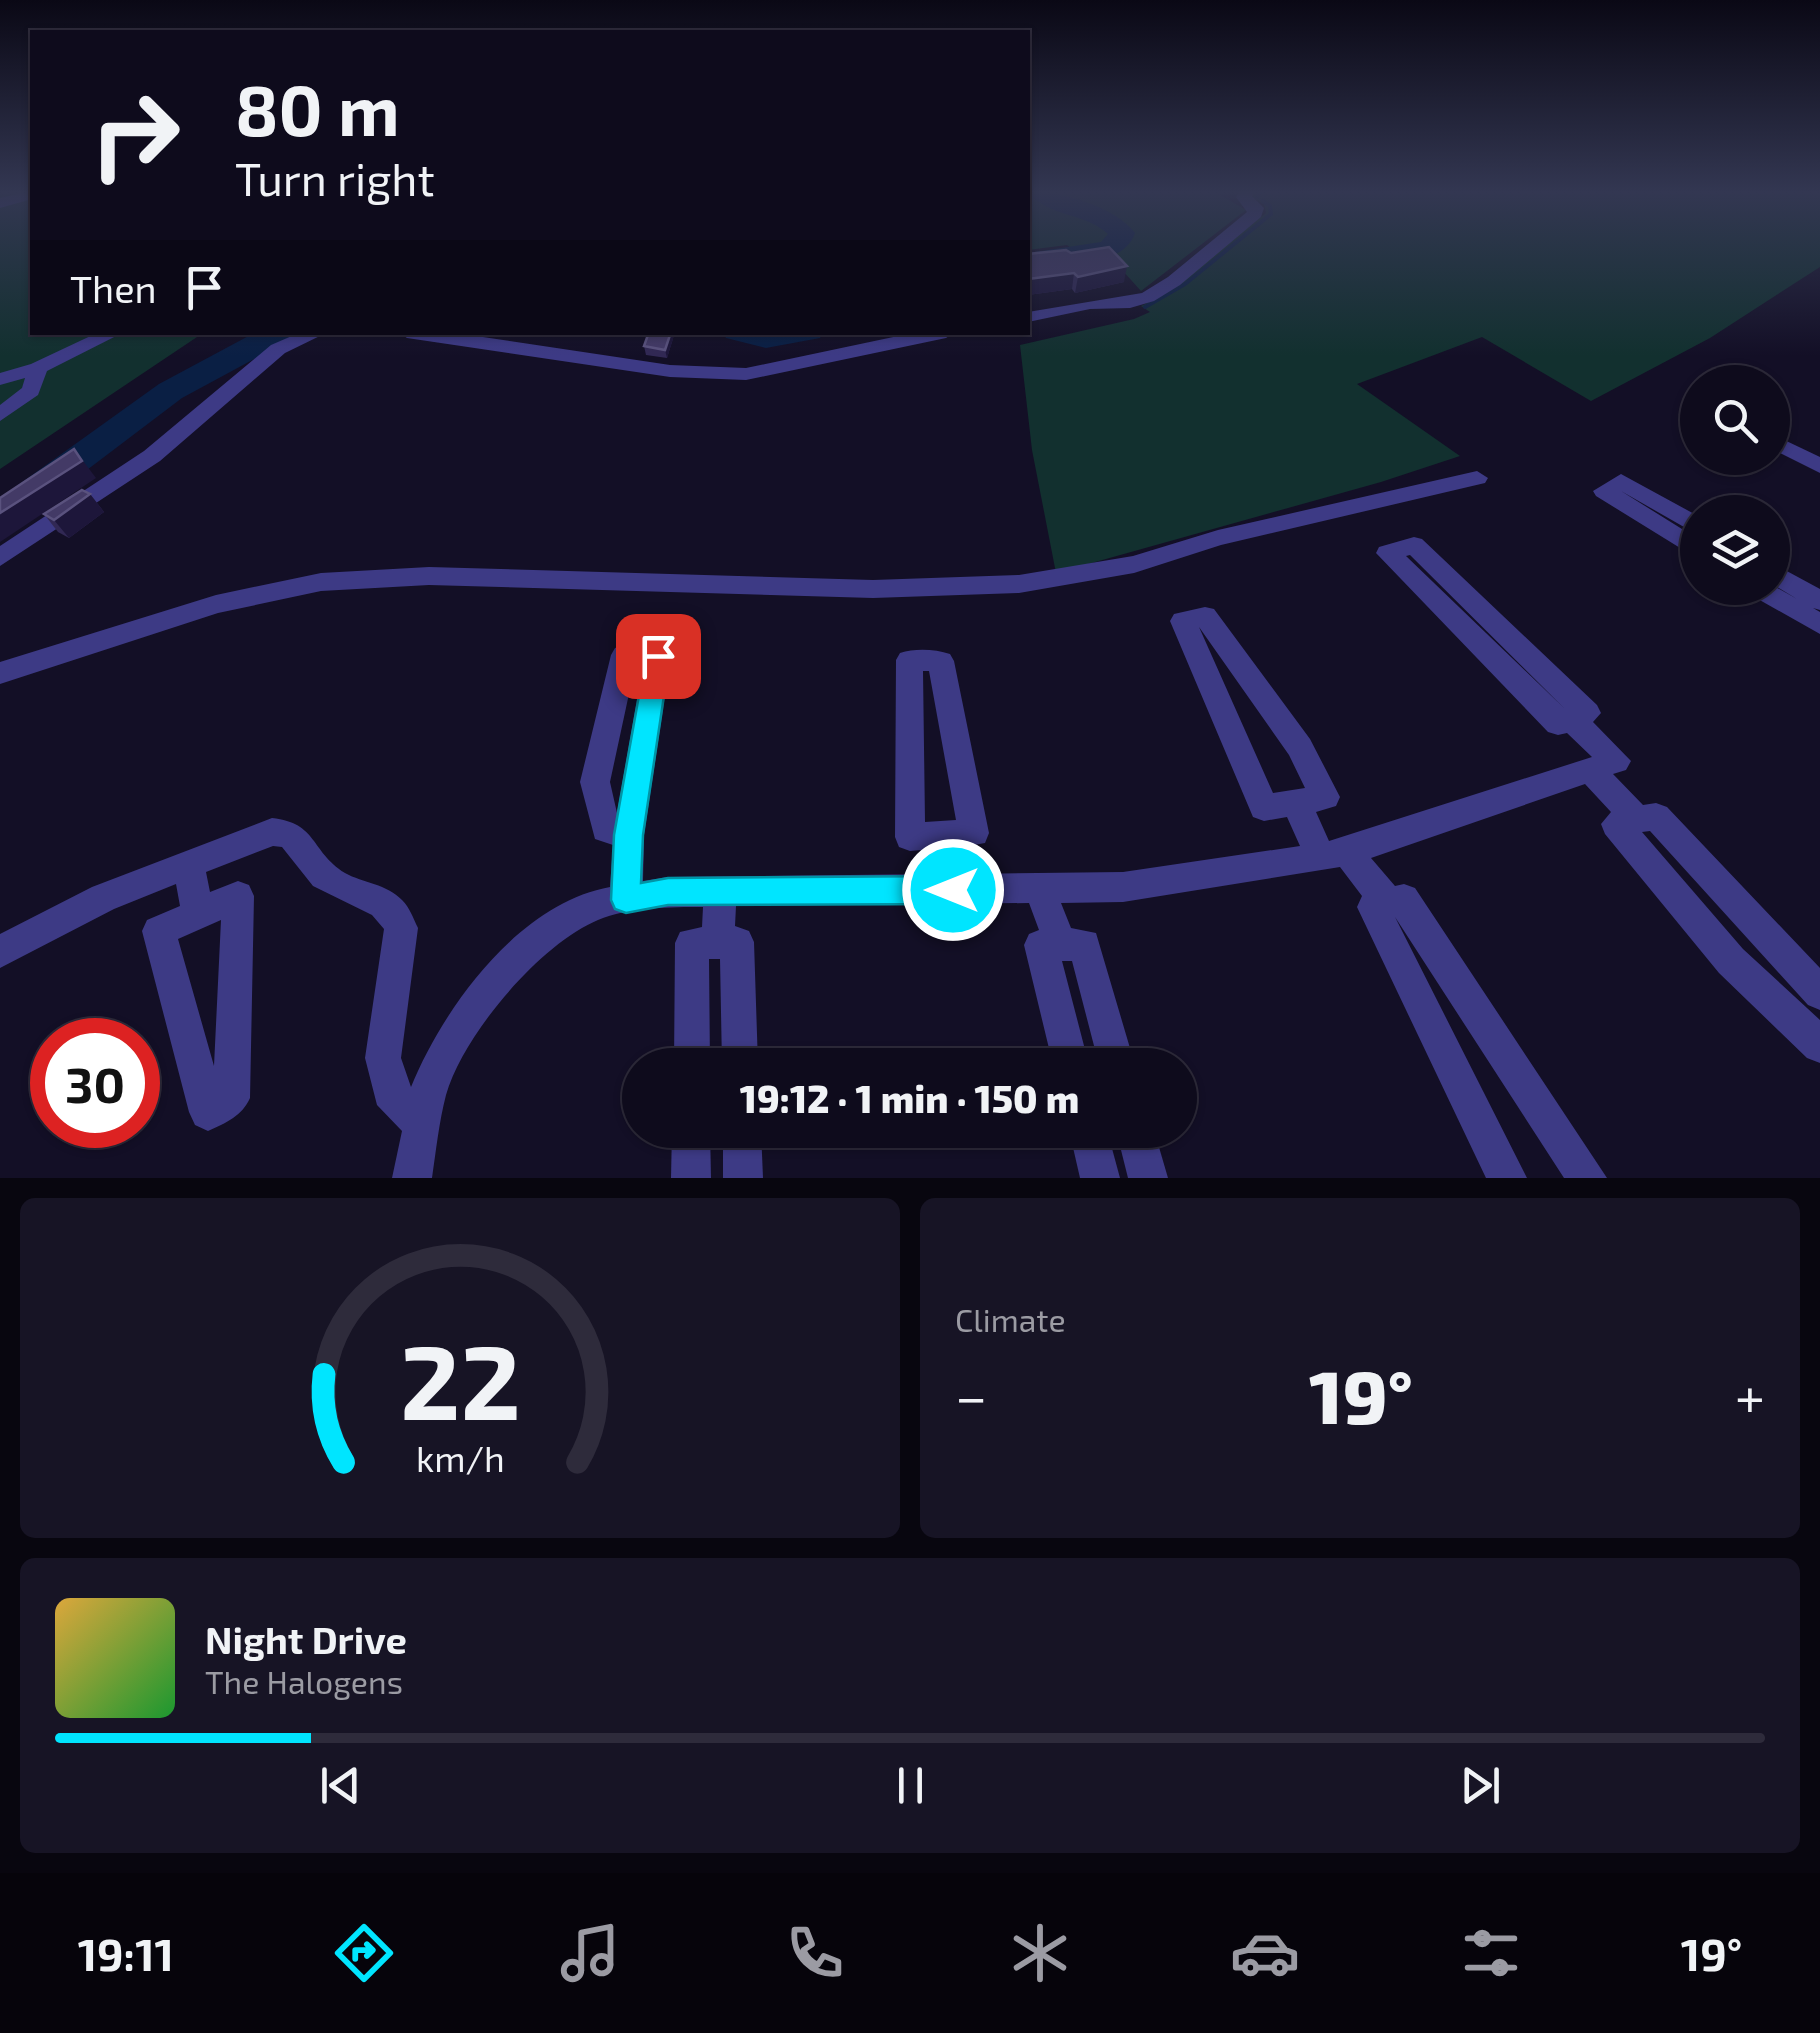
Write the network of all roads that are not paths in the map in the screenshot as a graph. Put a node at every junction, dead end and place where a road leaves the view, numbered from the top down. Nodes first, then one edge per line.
1 (1216, 246) edge
2 (1030, 317) edge
3 (109, 335) edge
4 (312, 335) edge
5 (427, 335) edge
6 (932, 335) edge
7 (38, 368) junction
8 (0, 379) edge
9 (0, 415) edge
10 (1790, 433) edge
11 (1820, 448) edge
12 (1790, 450) edge
13 (1820, 466) edge
14 (1477, 478) dead end
15 (1680, 517) edge
16 (1680, 540) edge
17 (0, 558) edge
18 (1790, 583) edge
19 (1820, 601) edge
20 (1787, 605) edge
21 (1820, 624) edge
22 (0, 673) edge
23 (1571, 719) junction
24 (1592, 772) junction
25 (1296, 802) junction
26 (1637, 820) junction
27 (628, 835) junction
28 (946, 835) junction
29 (1334, 854) junction
30 (189, 864) junction
31 (1040, 888) junction
32 (953, 890) junction
33 (721, 891) junction
34 (626, 900) junction
35 (1388, 903) junction
36 (198, 916) junction
37 (717, 943) junction
38 (1061, 944) junction
39 (0, 952) edge
40 (1820, 994) edge
41 (1820, 1045) edge
42 (692, 1048) edge
43 (740, 1048) edge
44 (1067, 1048) edge
45 (1112, 1048) edge
46 (420, 1122) junction
47 (691, 1148) edge
48 (742, 1148) edge
49 (1092, 1148) edge
50 (1140, 1148) edge
51 (412, 1178) edge
52 (691, 1178) edge
53 (743, 1178) edge
54 (1100, 1178) edge
55 (1148, 1178) edge
56 (1507, 1178) edge
57 (1587, 1178) edge

1 - 2 street
3 - 7 street
4 - 17 street
5 - 6 street
7 - 8 street
7 - 9 street
10 - 11 street
12 - 13 street
14 - 22 street
15 - 16 street
18 - 19 street
20 - 21 street
23 - 23 street
23 - 24 street
24 - 26 street
24 - 29 street
25 - 25 street
25 - 29 street
26 - 40 street
26 - 41 street
27 - 27 street
27 - 34 street
28 - 28 street
28 - 32 street
29 - 31 street
29 - 35 street
30 - 36 street
30 - 39 street
30 - 46 street
31 - 32 street
31 - 38 street
32 - 33 street
33 - 34 street
33 - 37 street
34 - 46 street
35 - 56 street
35 - 57 street
36 - 36 street
37 - 42 street
37 - 43 street
38 - 44 street
38 - 45 street
46 - 51 street
47 - 52 street
48 - 53 street
49 - 54 street
50 - 55 street

